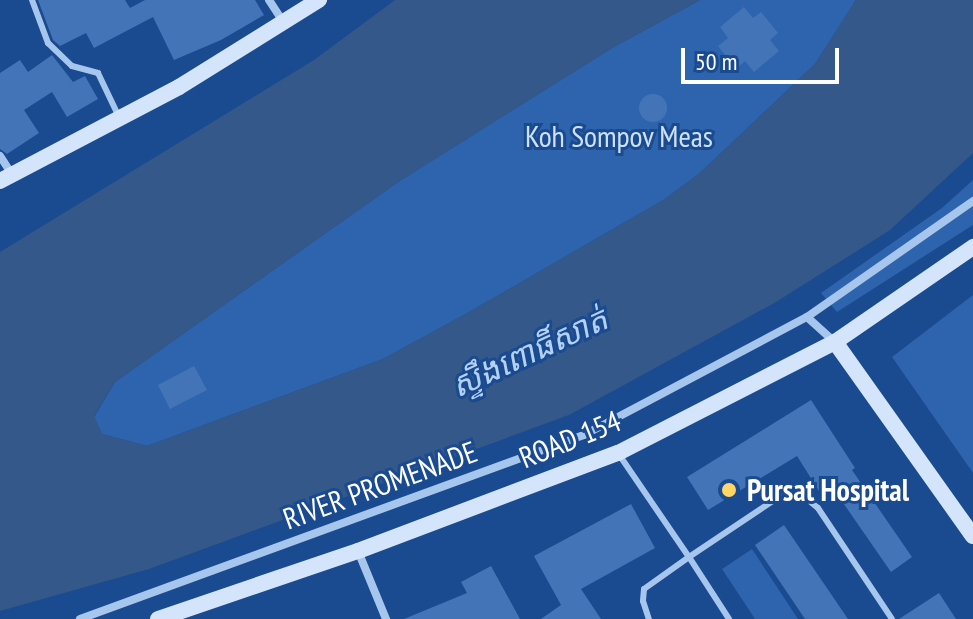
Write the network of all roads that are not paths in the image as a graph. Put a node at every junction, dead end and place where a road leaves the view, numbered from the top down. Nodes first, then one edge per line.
1 (32, 0) edge
2 (269, 0) edge
3 (319, 0) edge
4 (284, 23) junction
5 (120, 120) junction
6 (0, 156) edge
7 (7, 179) edge
8 (973, 201) edge
9 (973, 247) edge
10 (807, 317) junction
11 (835, 342) junction
12 (618, 453) junction
13 (973, 536) edge
14 (358, 551) junction
15 (689, 557) junction
16 (163, 618) edge
17 (80, 619) edge
18 (386, 619) edge
19 (649, 619) edge
20 (729, 619) edge
21 (892, 619) edge

1 - 5 lane
2 - 4 street
3 - 4 main road
4 - 5 main road
5 - 7 main road
6 - 7 street
8 - 10 street, RIVER PROMENADE
9 - 11 main road, ROAD 154
10 - 11 street
10 - 17 street, RIVER PROMENADE
11 - 12 main road, ROAD 154
11 - 13 main road
12 - 14 main road, ROAD 154
12 - 15 lane
14 - 16 main road, ROAD 154
14 - 18 street
15 - 19 lane
15 - 20 lane
15 - 21 lane

